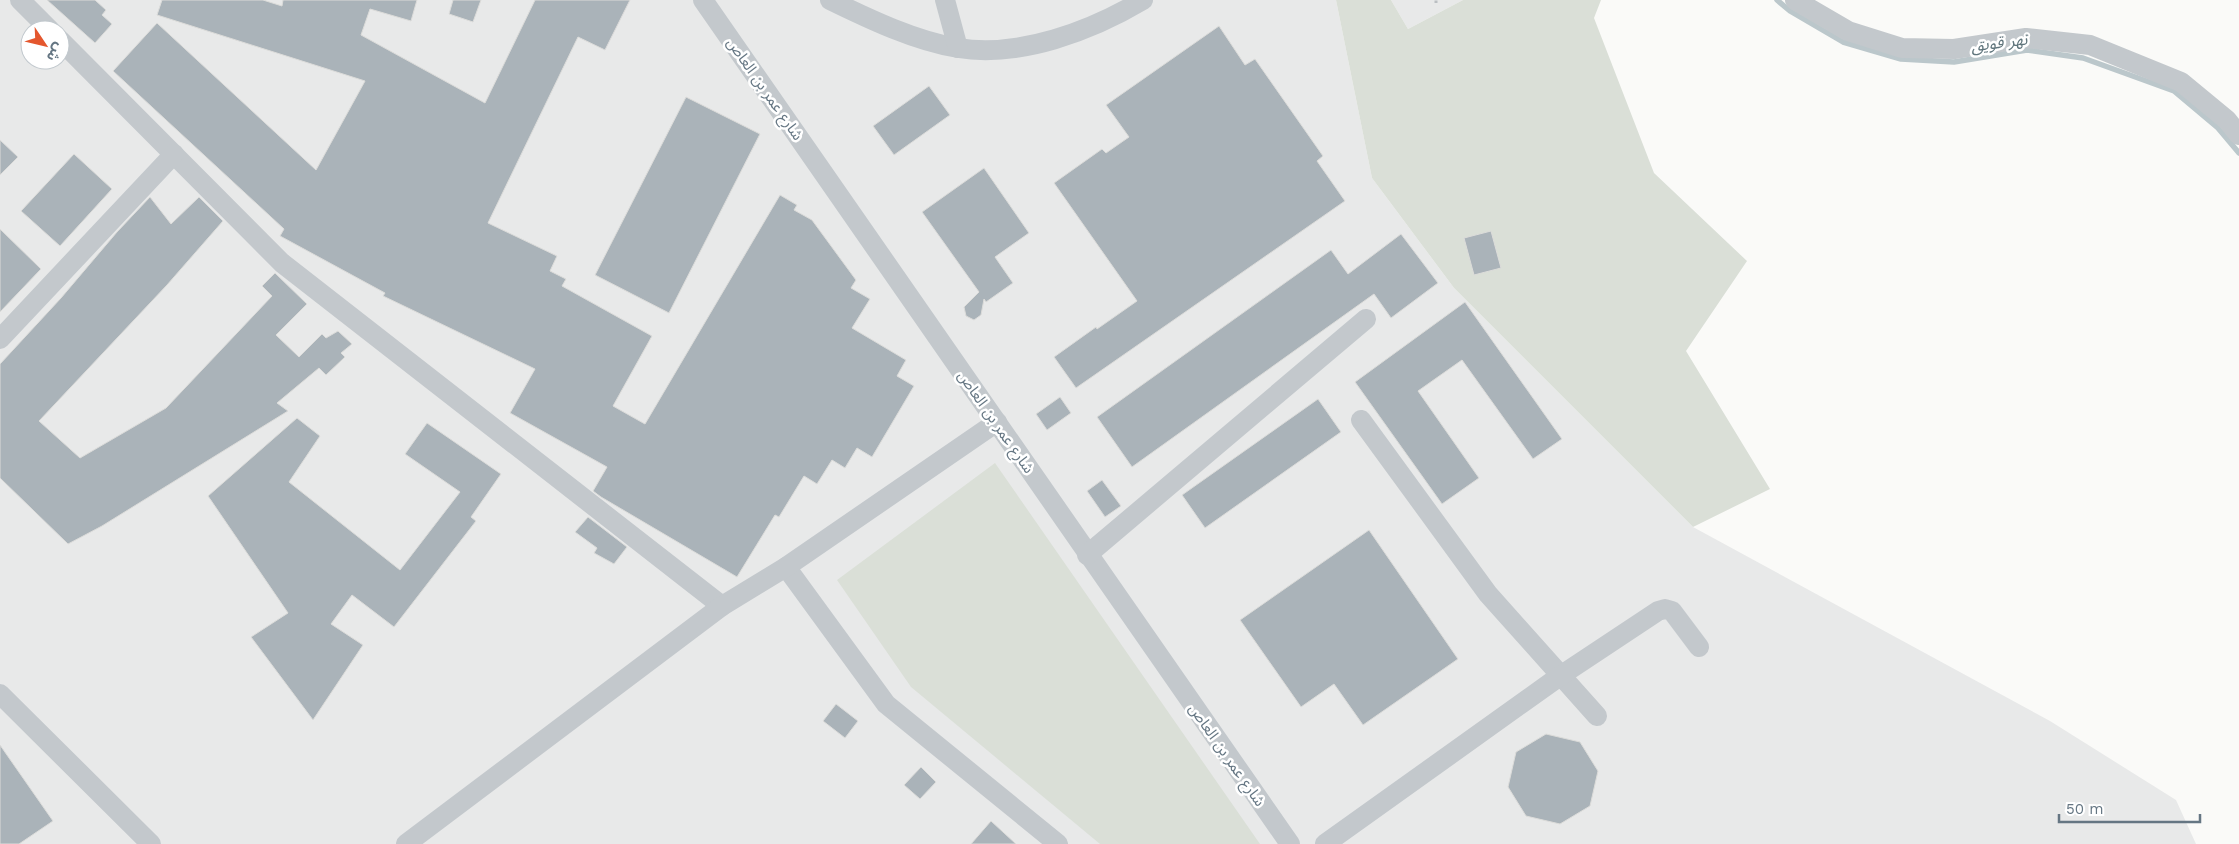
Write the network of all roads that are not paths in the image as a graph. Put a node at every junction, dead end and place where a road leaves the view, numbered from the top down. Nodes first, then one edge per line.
1 (20, 0) edge
2 (703, 0) edge
3 (830, 0) edge
4 (945, 0) edge
5 (1143, 0) edge
6 (1795, 0) edge
7 (40, 20) edge
8 (958, 48) junction
9 (70, 50) edge
10 (2239, 135) edge
11 (174, 154) junction
12 (1366, 319) dead end
13 (0, 339) edge
14 (1361, 420) dead end
15 (997, 422) junction
16 (1087, 555) junction
17 (786, 567) junction
18 (722, 606) junction
19 (1699, 647) dead end
20 (1560, 676) junction
21 (0, 694) edge
22 (1597, 716) dead end
23 (151, 844) edge
24 (406, 844) edge
25 (1058, 844) edge
26 (1290, 844) edge
27 (1325, 844) edge

1 - 7 street
2 - 15 street, شارع عمر بن العاص
3 - 8 street
4 - 8 street
5 - 8 street
6 - 10 street
9 - 11 street
11 - 13 street
11 - 18 street
12 - 16 street
14 - 20 street
15 - 16 street, شارع عمر بن العاص
15 - 17 street
16 - 26 street, شارع عمر بن العاص
17 - 18 street
17 - 25 street
18 - 24 street
19 - 20 street
20 - 22 street
20 - 27 street
21 - 23 street

